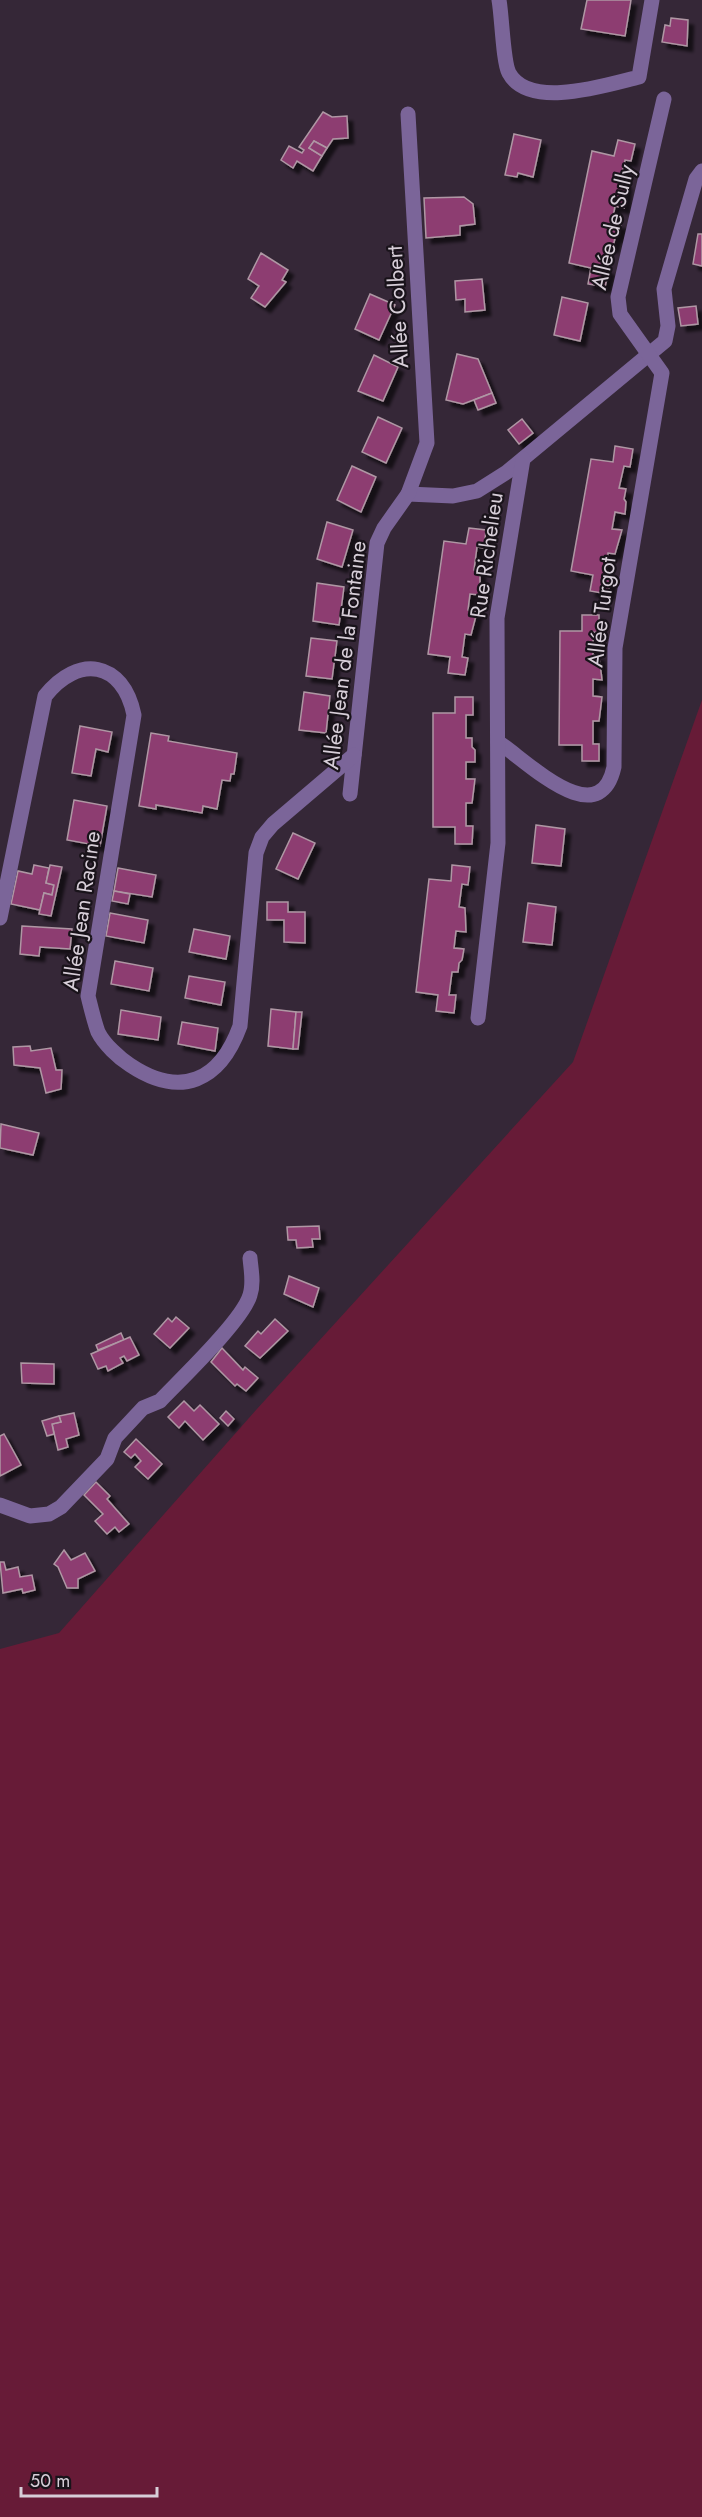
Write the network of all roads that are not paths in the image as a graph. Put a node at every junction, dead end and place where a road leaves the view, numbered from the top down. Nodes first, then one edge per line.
1 (499, 0) edge
2 (652, 0) edge
3 (664, 99) dead end
4 (408, 114) dead end
5 (702, 171) edge
6 (651, 355) junction
7 (523, 459) junction
8 (408, 494) junction
9 (498, 742) junction
10 (354, 755) junction
11 (350, 794) dead end
12 (0, 918) edge
13 (478, 1018) dead end
14 (250, 1258) dead end
15 (0, 1505) edge

1 - 2 street
3 - 6 street, Allée de Sully
4 - 8 street, Allée Colbert
5 - 6 street
6 - 7 street
6 - 9 street, Allée Turgot
7 - 8 street
7 - 9 street, Rue Richelieu
8 - 10 street, Allée Jean de la Fontaine
9 - 13 street, Rue Richelieu
10 - 11 street, Allée Jean de la Fontaine
10 - 12 street, Allée Jean Racine
14 - 15 street

